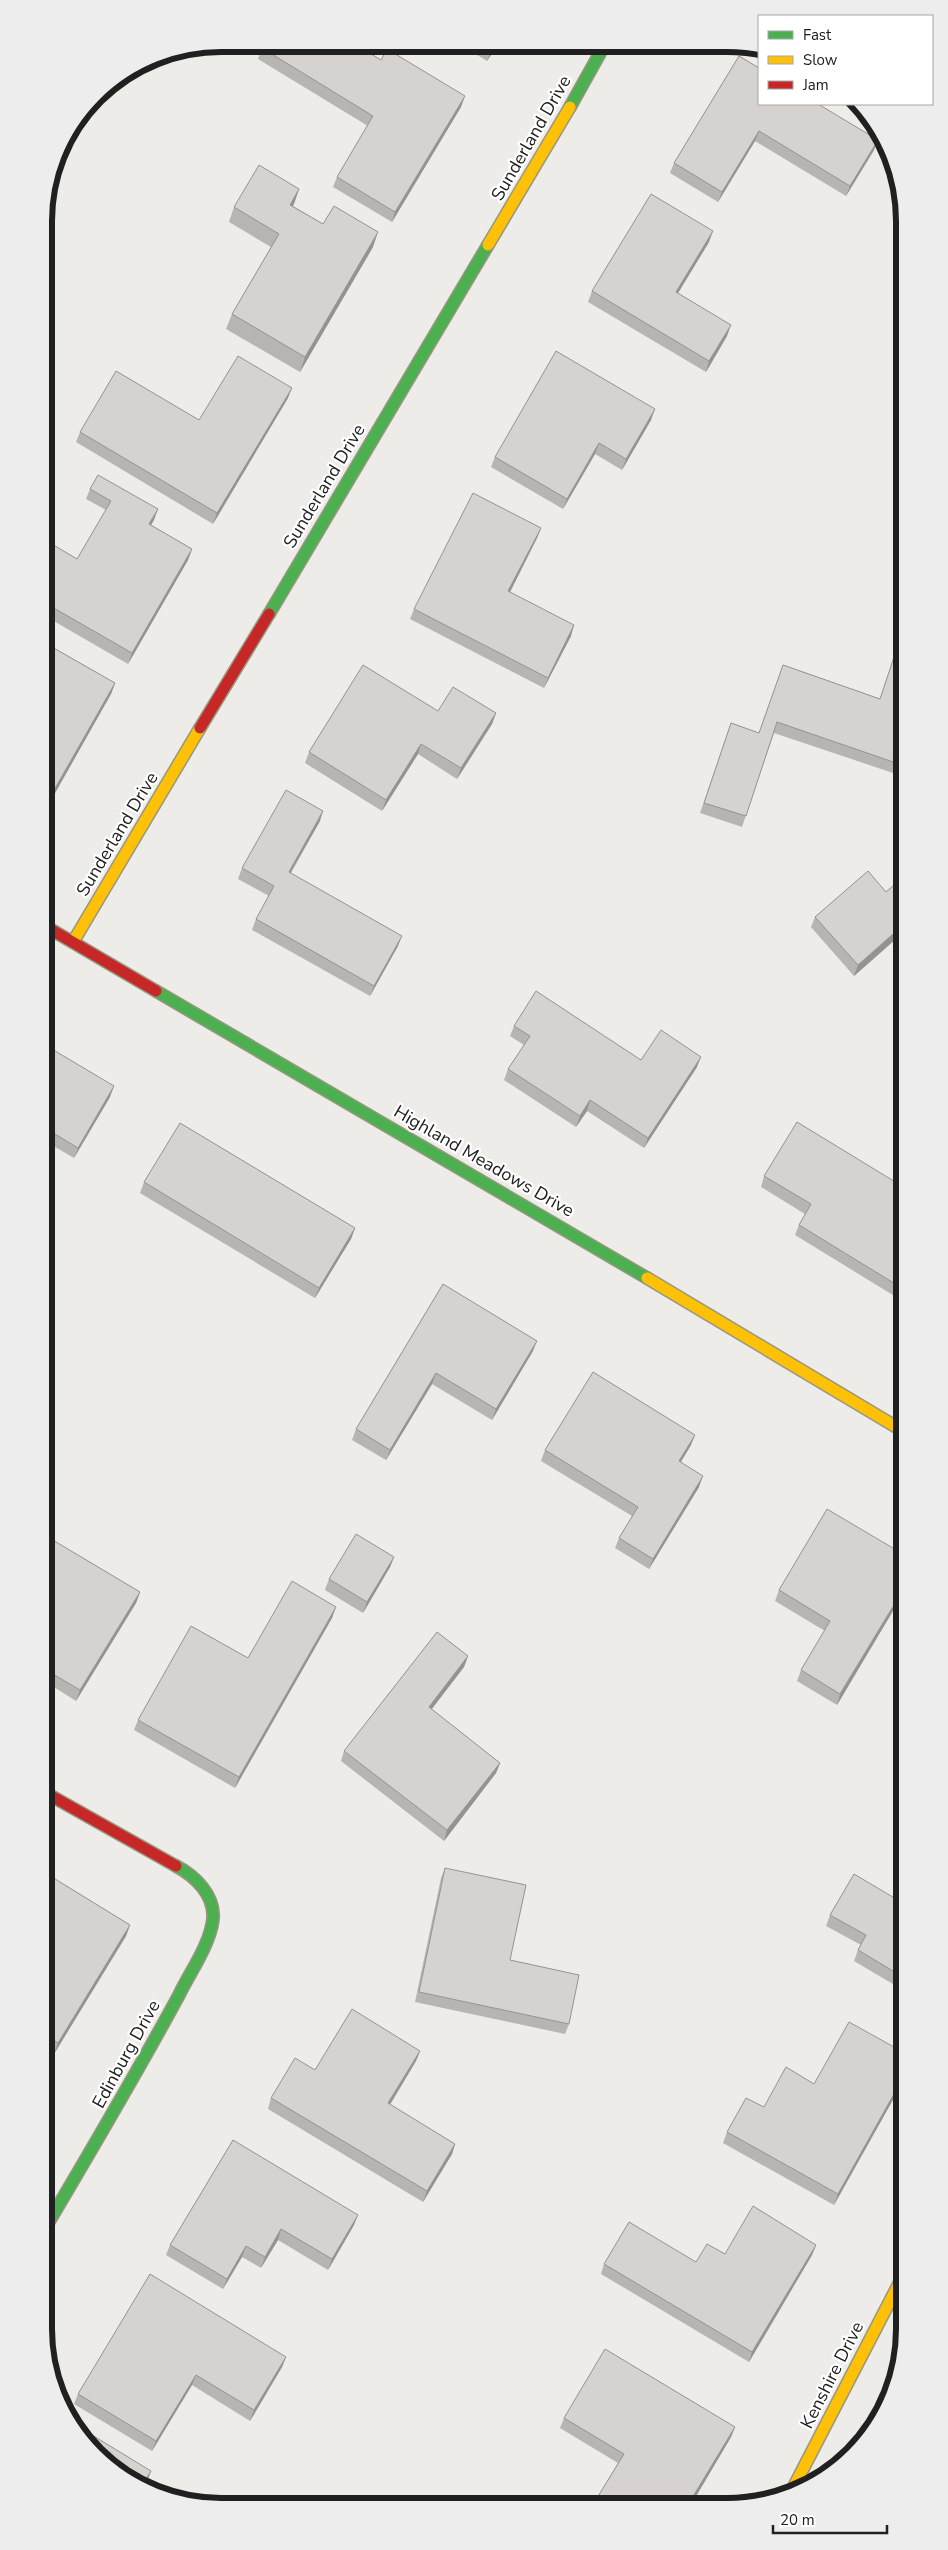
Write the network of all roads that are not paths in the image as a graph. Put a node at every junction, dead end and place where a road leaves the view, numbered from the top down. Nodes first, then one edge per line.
1 (601, 52) edge
2 (53, 930) edge
3 (73, 942) junction
4 (895, 1426) edge
5 (52, 1796) edge
6 (52, 2216) edge
7 (895, 2291) edge
8 (796, 2483) edge

1 - 3 street, Sunderland Drive
2 - 3 street, Highland Meadows Drive
3 - 4 street, Highland Meadows Drive
5 - 6 street, Edinburg Drive
7 - 8 street, Kenshire Drive

